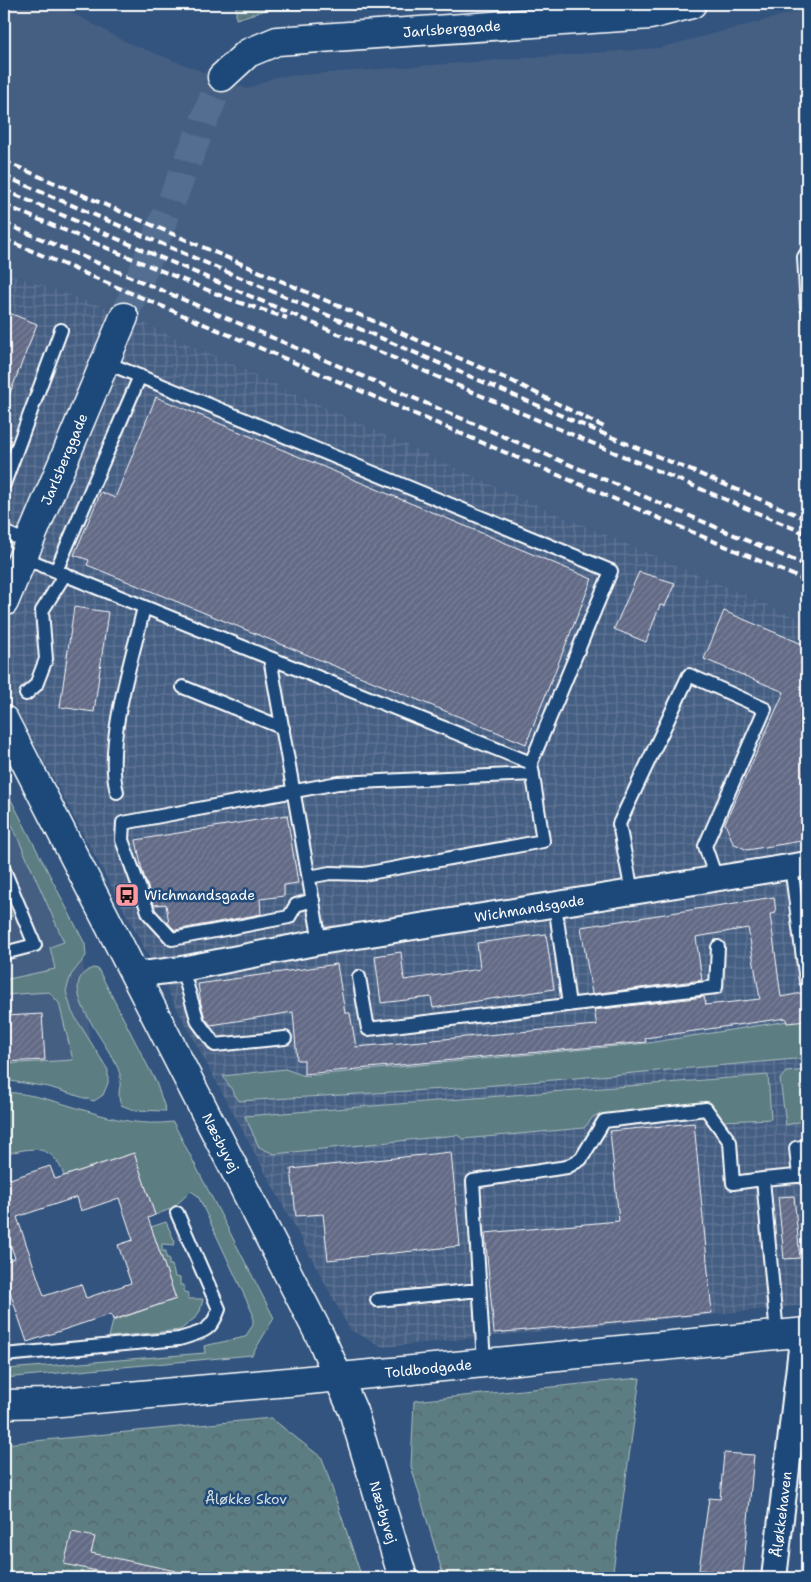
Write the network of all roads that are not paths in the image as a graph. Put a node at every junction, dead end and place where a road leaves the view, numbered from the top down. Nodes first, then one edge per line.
1 (692, 4) edge
2 (222, 77) tunnel mouth
3 (807, 252) edge
4 (807, 307) edge
5 (124, 318) tunnel mouth
6 (61, 330) dead end
7 (105, 362) junction
8 (140, 376) junction
9 (4, 484) edge
10 (4, 532) edge
11 (27, 550) junction
12 (60, 573) junction
13 (4, 602) edge
14 (144, 607) junction
15 (270, 658) junction
16 (183, 687) dead end
17 (26, 694) dead end
18 (4, 720) edge
19 (283, 728) junction
20 (532, 769) junction
21 (294, 790) junction
22 (117, 792) dead end
23 (799, 865) edge
24 (4, 870) edge
25 (309, 876) junction
26 (716, 878) junction
27 (632, 892) junction
28 (313, 900) junction
29 (555, 904) junction
30 (320, 942) junction
31 (718, 947) dead end
32 (4, 953) edge
33 (182, 969) junction
34 (134, 975) junction
35 (359, 977) dead end
36 (806, 981) edge
37 (569, 1005) junction
38 (285, 1038) dead end
39 (807, 1146) edge
40 (803, 1175) edge
41 (763, 1179) junction
42 (177, 1213) dead end
43 (479, 1290) junction
44 (376, 1300) dead end
45 (796, 1333) edge
46 (4, 1356) edge
47 (484, 1363) junction
48 (338, 1377) junction
49 (49, 1403) junction
50 (4, 1404) edge
51 (4, 1412) edge
52 (403, 1578) edge
53 (774, 1578) edge

1 - 2 street, Jarlsberggade
3 - 4 lane
5 - 7 street, Jarlsberggade
6 - 9 lane
7 - 8 lane
7 - 11 street, Jarlsberggade
8 - 12 lane
8 - 20 lane
10 - 11 lane
11 - 12 lane
11 - 13 street, Jarlsberggade
12 - 14 lane
12 - 17 lane
14 - 15 lane
14 - 22 lane
15 - 19 lane
15 - 20 lane
16 - 19 lane
18 - 34 street, Næsbyvej
19 - 21 lane
20 - 21 lane
20 - 25 lane
21 - 25 lane
21 - 28 lane
23 - 26 street, Wichmandsgade
23 - 36 lane
24 - 32 lane
25 - 28 lane
26 - 27 street, Wichmandsgade
26 - 27 lane
27 - 29 street, Wichmandsgade
28 - 30 lane
29 - 30 street, Wichmandsgade
29 - 37 lane
30 - 33 street, Wichmandsgade
31 - 37 lane
33 - 34 street, Wichmandsgade
33 - 38 lane
34 - 48 street, Næsbyvej
35 - 37 lane
39 - 40 lane
40 - 41 lane
41 - 43 lane
41 - 45 lane
42 - 46 lane
43 - 44 lane
43 - 47 lane
45 - 47 street, Toldbodgade
45 - 53 street, Åløkkehaven
47 - 48 street, Toldbodgade
48 - 49 street, Toldbodgade
48 - 52 street, Næsbyvej
49 - 50 street, Toldbodgade
49 - 51 street, Toldbodgade

